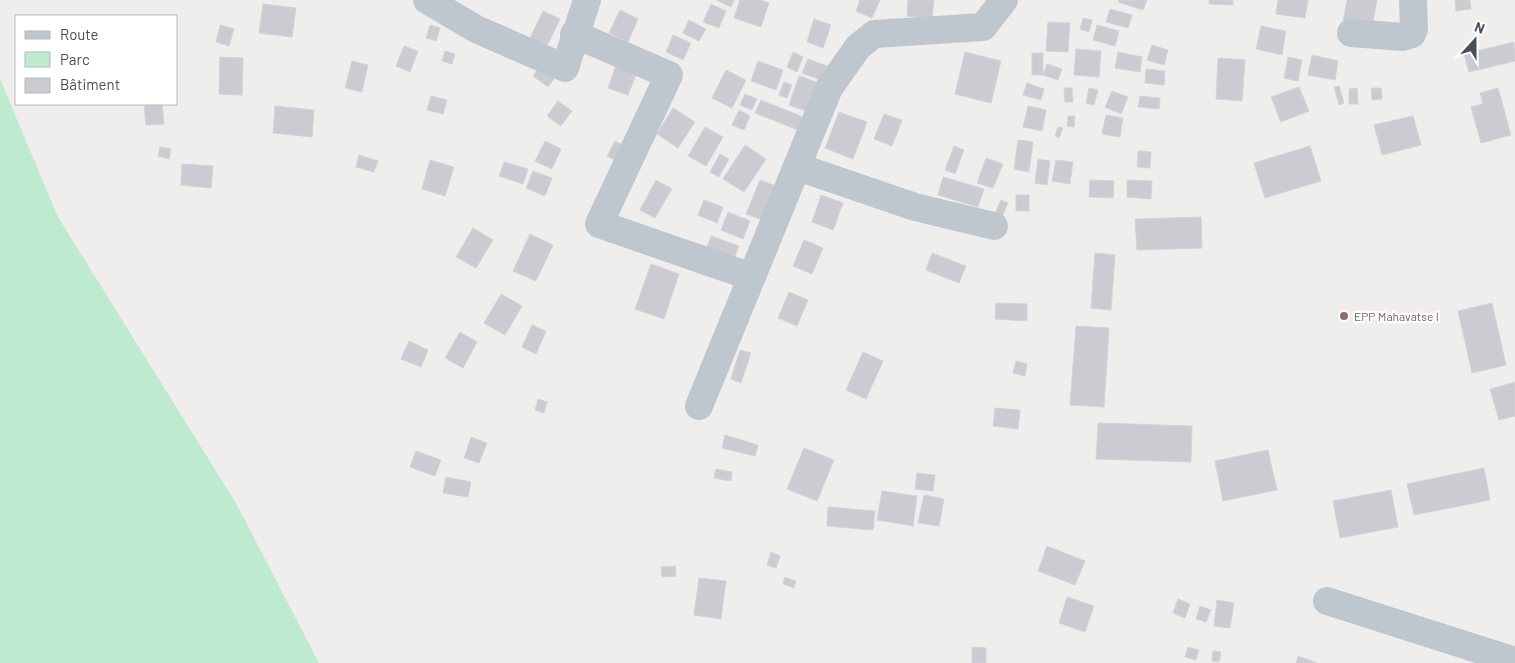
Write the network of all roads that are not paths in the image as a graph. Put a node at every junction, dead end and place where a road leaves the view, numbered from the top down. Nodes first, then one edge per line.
1 (426, 0) edge
2 (587, 0) edge
3 (1004, 0) edge
4 (1414, 0) edge
5 (1351, 33) dead end
6 (574, 34) junction
7 (798, 167) junction
8 (994, 226) dead end
9 (752, 277) junction
10 (699, 406) dead end
11 (1327, 602) dead end
12 (1455, 653) edge
13 (1515, 661) edge

1 - 6 street
2 - 6 street
3 - 7 street
4 - 5 street
6 - 9 street
7 - 8 street
7 - 9 street
9 - 10 street
11 - 12 street
12 - 13 street

